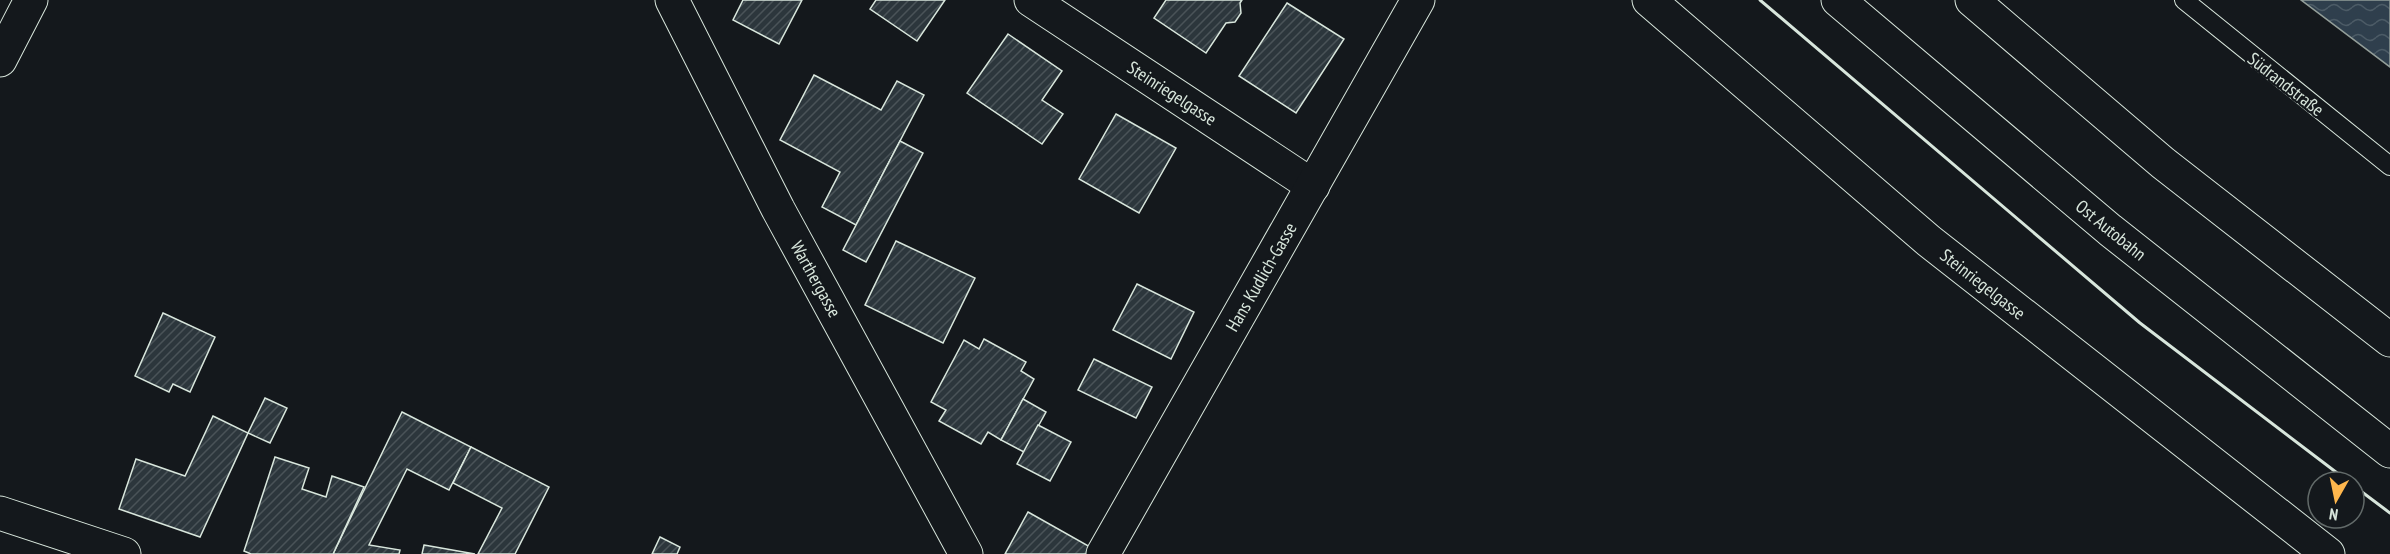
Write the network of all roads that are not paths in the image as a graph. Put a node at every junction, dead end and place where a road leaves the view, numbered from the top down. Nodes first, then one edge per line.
1 (31, 0) edge
2 (672, 0) edge
3 (1031, 0) edge
4 (1418, 0) edge
5 (1649, 0) edge
6 (1838, 0) edge
7 (1972, 0) edge
8 (2184, 0) edge
9 (0, 60) edge
10 (2390, 166) edge
11 (1313, 186) junction
12 (2390, 340) edge
13 (2390, 452) edge
14 (0, 513) edge
15 (124, 554) edge
16 (966, 554) edge
17 (1103, 554) edge
18 (2328, 554) edge

1 - 9 main road
2 - 16 main road, Warthergasse
3 - 11 main road, Steinriegelgasse
4 - 11 main road, Hans Kudlich-Gasse
5 - 18 main road, Steinriegelgasse
6 - 13 main road, Ost Autobahn
7 - 12 main road
8 - 10 lane, Südrandstraße
11 - 17 main road, Hans Kudlich-Gasse
14 - 15 main road

